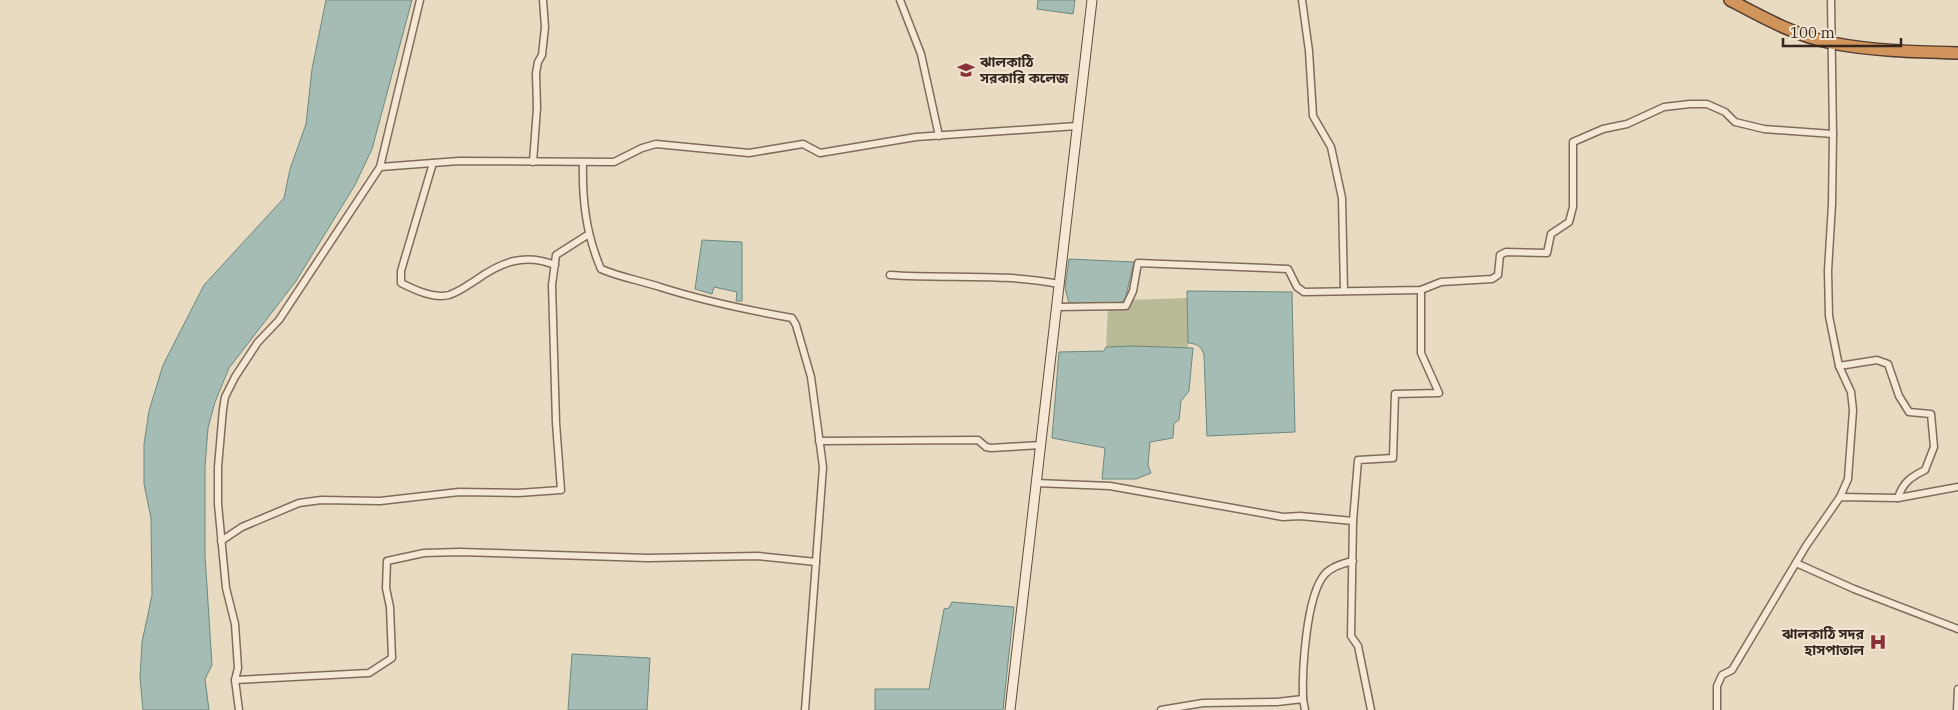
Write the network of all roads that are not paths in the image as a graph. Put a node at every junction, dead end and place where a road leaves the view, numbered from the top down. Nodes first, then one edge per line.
1 (420, 0) edge
2 (543, 0) edge
3 (900, 0) edge
4 (1092, 0) edge
5 (1302, 0) edge
6 (1730, 0) edge
7 (1831, 0) edge
8 (1831, 43) junction
9 (1958, 52) edge
10 (1077, 126) junction
11 (1833, 134) junction
12 (939, 136) junction
13 (533, 162) junction
14 (582, 162) junction
15 (433, 163) junction
16 (380, 167) junction
17 (589, 234) junction
18 (554, 265) junction
19 (890, 275) dead end
20 (1059, 284) junction
21 (1421, 290) junction
22 (1344, 291) junction
23 (1056, 307) junction
24 (1839, 366) junction
25 (819, 441) junction
26 (1041, 445) junction
27 (1036, 483) junction
28 (1958, 487) edge
29 (1840, 497) junction
30 (1898, 498) junction
31 (1353, 521) junction
32 (221, 541) junction
33 (1353, 561) junction
34 (816, 562) junction
35 (1796, 563) junction
36 (1958, 629) edge
37 (235, 680) junction
38 (1958, 689) edge
39 (1303, 699) junction
40 (239, 710) edge
41 (805, 710) edge
42 (1010, 710) edge
43 (1161, 710) edge
44 (1305, 710) edge
45 (1371, 710) edge
46 (1717, 710) edge
47 (1958, 710) edge

1 - 16 street
2 - 13 street
3 - 12 street
4 - 10 main road
5 - 22 street
6 - 8 highway
7 - 8 street
8 - 9 highway
8 - 11 street
10 - 12 street
10 - 20 main road
11 - 21 street
11 - 24 street
12 - 14 street
13 - 14 street
13 - 15 street
14 - 17 street
15 - 16 street
15 - 18 street
16 - 32 street
17 - 18 street
17 - 25 street
18 - 32 street
19 - 20 street
20 - 23 main road
21 - 22 street
21 - 31 street
22 - 23 street
23 - 26 main road
24 - 29 street
24 - 30 street
25 - 26 street
25 - 34 street
26 - 27 main road
27 - 31 street
27 - 42 main road
28 - 30 street
29 - 30 street
29 - 35 street
31 - 33 street
32 - 37 street
33 - 39 street
33 - 45 street
34 - 37 street
34 - 41 street
35 - 36 street
35 - 46 street
37 - 40 street
38 - 47 street
39 - 43 street
39 - 44 street

